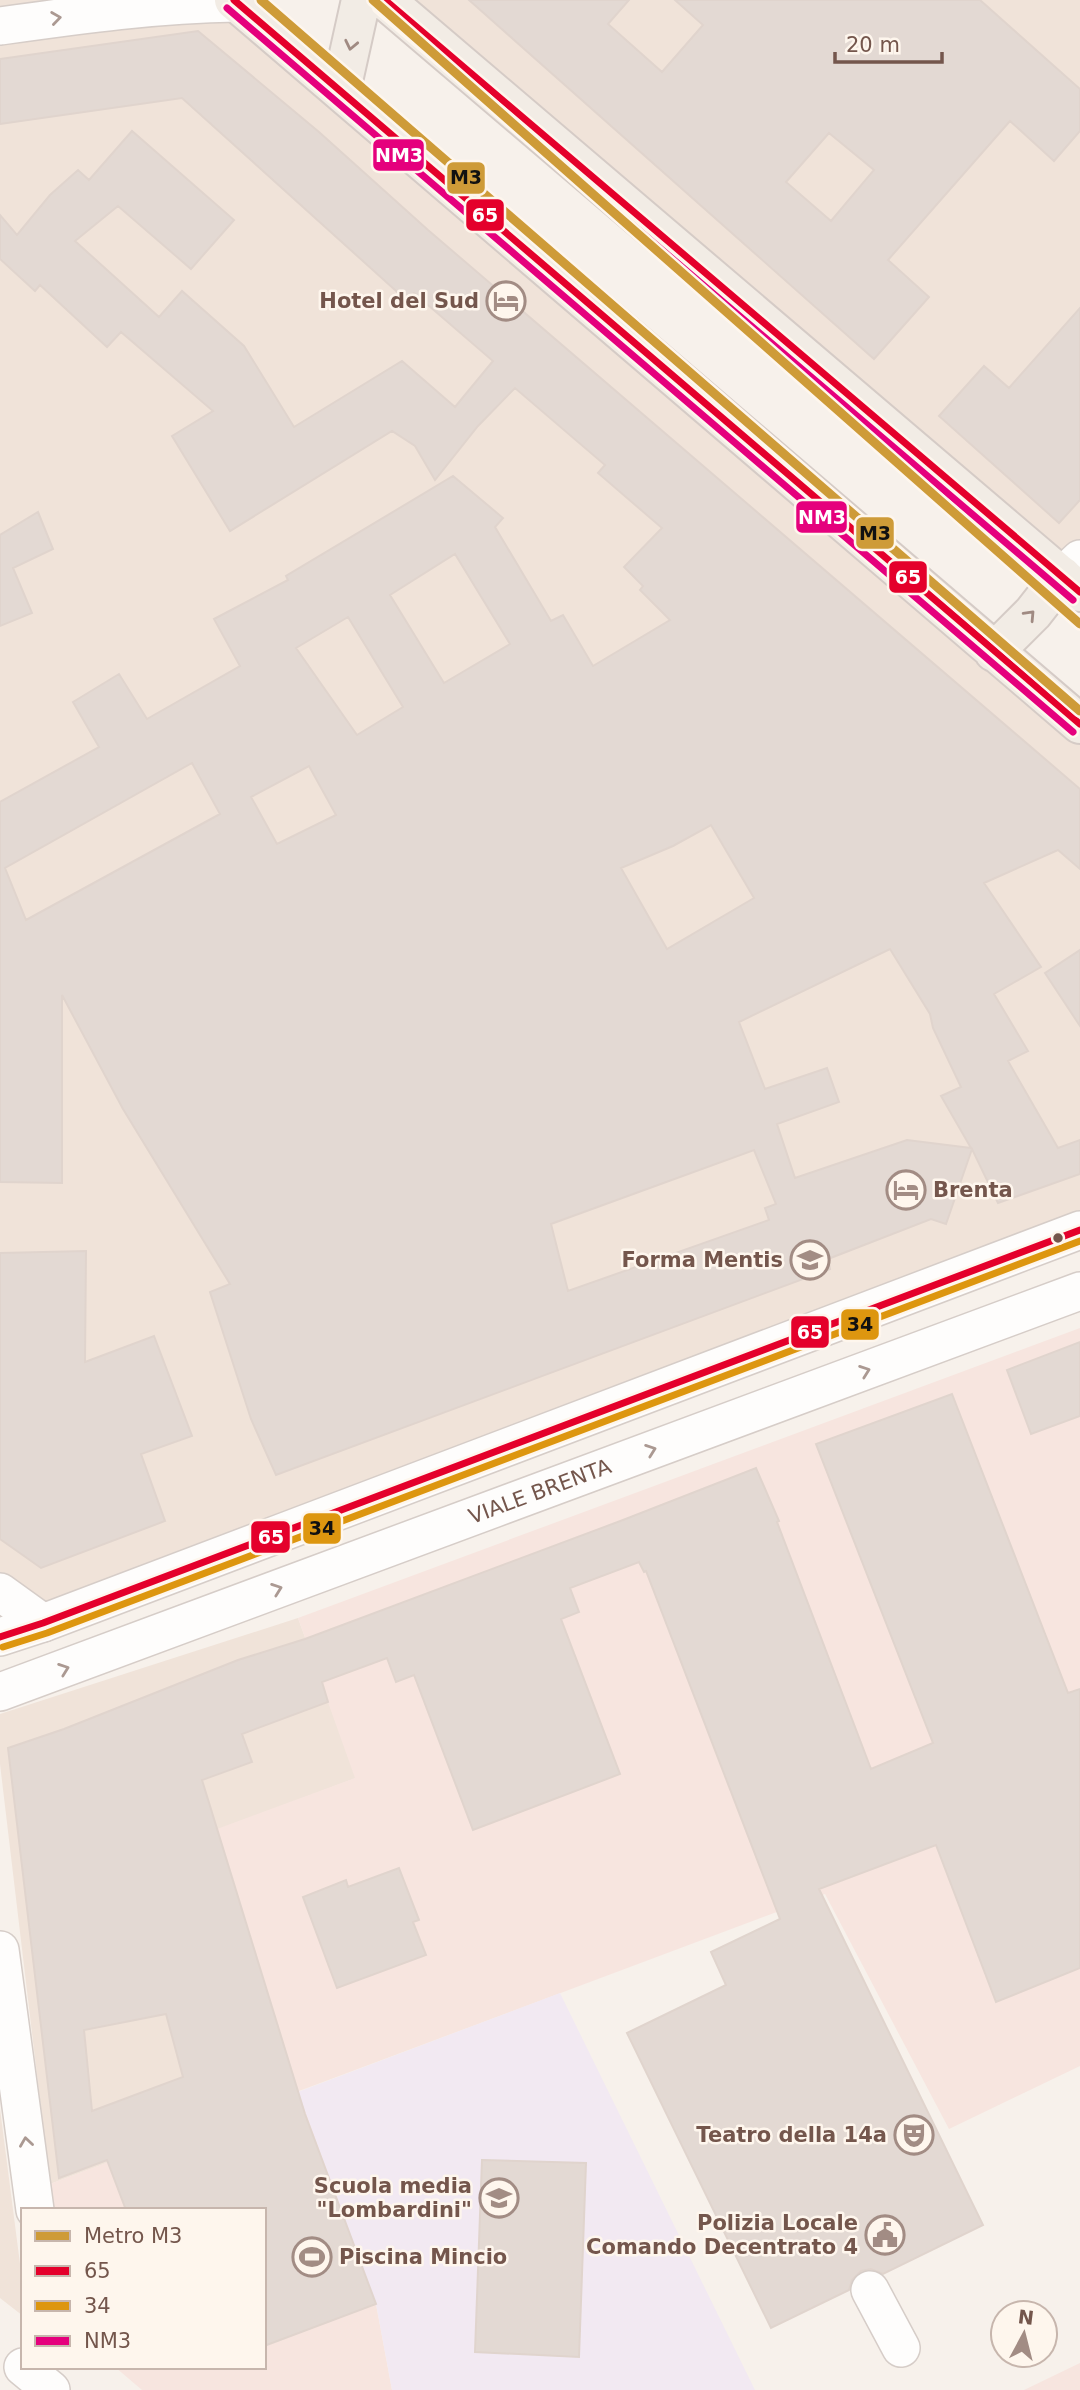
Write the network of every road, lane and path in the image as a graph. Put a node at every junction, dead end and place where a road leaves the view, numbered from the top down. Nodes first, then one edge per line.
1 (361, 0) edge
2 (385, 0) edge
3 (235, 2) edge
4 (115, 5) edge
5 (0, 26) edge
6 (341, 90) junction
7 (1074, 576) edge
8 (994, 652) junction
9 (1080, 724) edge
10 (1080, 1230) edge
11 (1080, 1291) edge
12 (0, 1592) edge
13 (43, 1623) junction
14 (0, 1637) edge
15 (0, 1692) edge
16 (0, 1950) edge
17 (35, 2208) edge
18 (870, 2290) dead end
19 (901, 2348) dead end
20 (0, 2349) edge
21 (21, 2365) edge

1 -> 6 main road
2 - 7 main road
3 - 4 street
3 - 6 main road
5 -> 4 street
6 - 8 main road
8 -> 7 main road
8 - 9 main road
10 - 13 street
15 -> 11 street, VIALE BRENTA
12 - 13 street
13 - 14 street
17 -> 16 street
18 - 19 street
20 - 21 street

